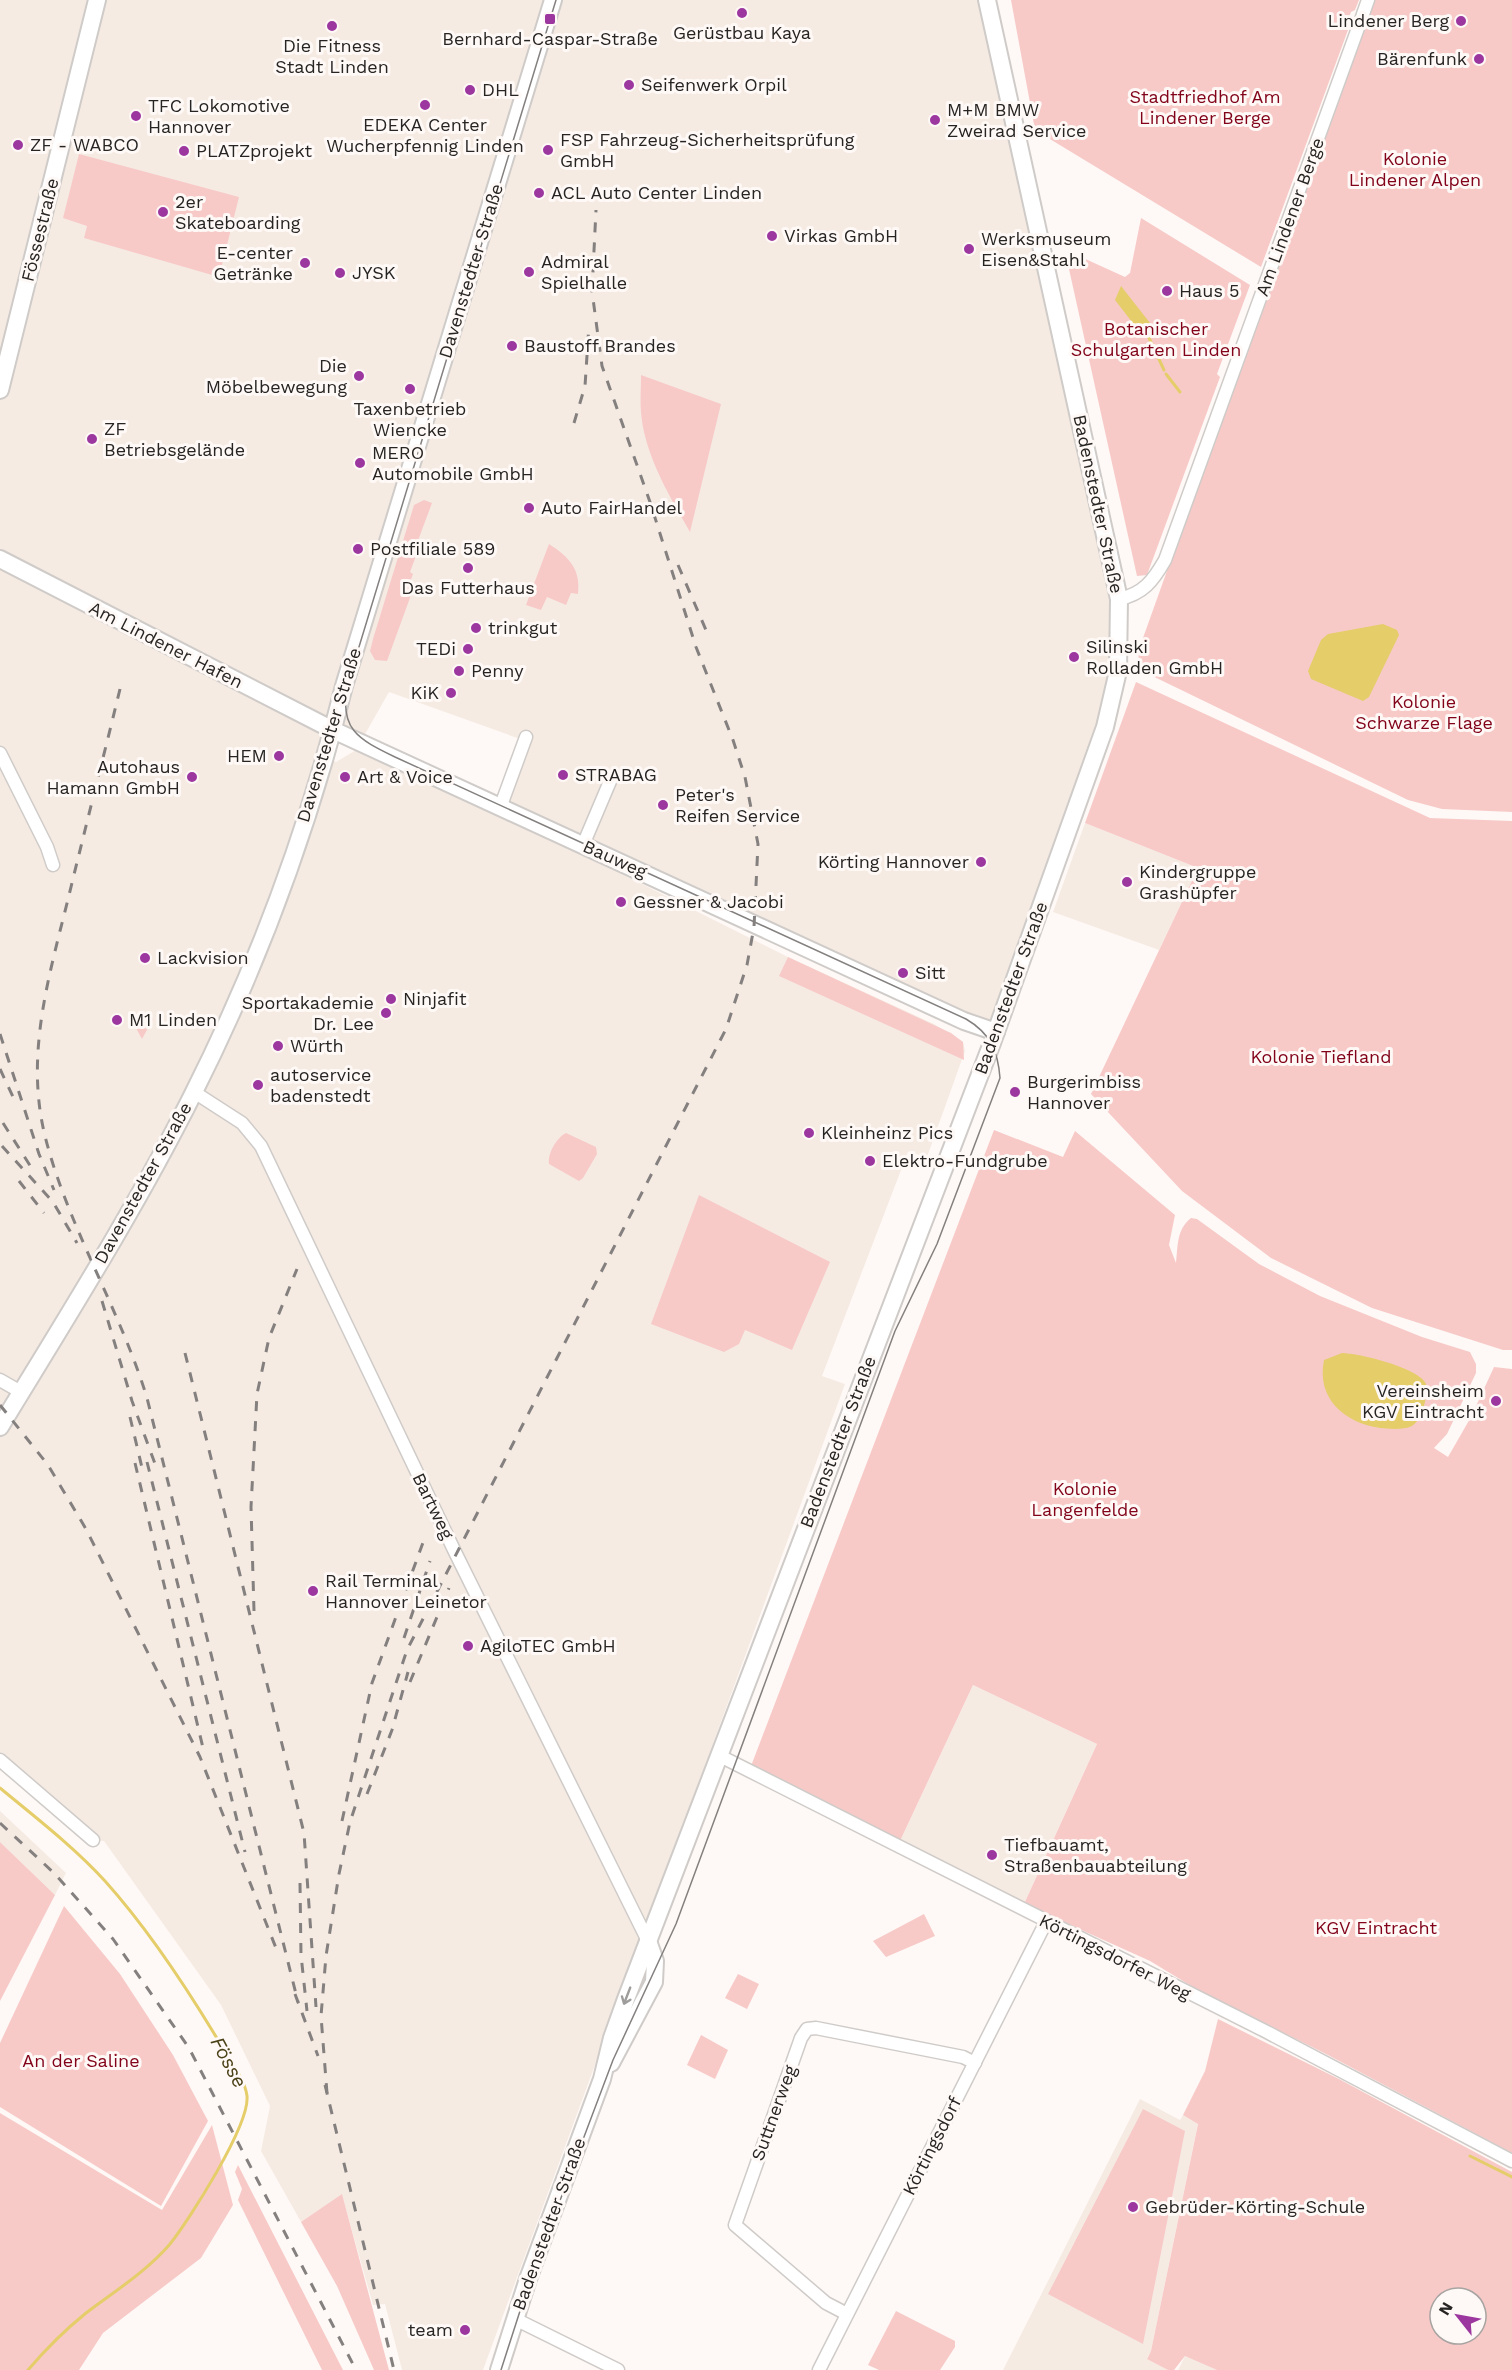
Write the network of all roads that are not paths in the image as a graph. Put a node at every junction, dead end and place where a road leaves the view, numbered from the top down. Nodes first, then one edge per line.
1 (97, 0) edge
2 (553, 0) edge
3 (987, 0) edge
4 (1368, 0) edge
5 (0, 390) edge
6 (0, 559) edge
7 (1119, 599) junction
8 (333, 730) junction
9 (525, 737) dead end
10 (0, 753) edge
11 (611, 779) dead end
12 (501, 808) junction
13 (583, 845) junction
14 (53, 865) dead end
15 (996, 1032) junction
16 (194, 1092) junction
17 (0, 1380) edge
18 (21, 1392) junction
19 (0, 1427) edge
20 (718, 1755) junction
21 (0, 1760) edge
22 (93, 1840) dead end
23 (1046, 1922) junction
24 (648, 1941) junction
25 (975, 2063) junction
26 (1512, 2161) edge
27 (847, 2314) junction
28 (515, 2319) junction
29 (595, 2365) edge
30 (499, 2370) edge
31 (618, 2370) edge
32 (819, 2370) edge

1 - 5 street, Fössestraße
2 - 8 street, Davenstedter Straße
3 - 7 street, Badenstedter Straße
4 - 7 street, Am Lindener Berge
6 - 8 street, Am Lindener Hafen
7 - 15 street, Badenstedter Straße
8 - 12 street, Bauweg
8 - 16 street, Davenstedter Straße
9 - 12 street
10 - 14 street
11 - 13 street
12 - 13 street, Bauweg
13 - 15 street, Bauweg
15 - 20 street, Badenstedter Straße
16 - 18 street, Davenstedter Straße
16 - 24 street, Bartweg
17 - 18 street
18 - 19 street, Davenstedter Straße
20 - 23 street, Körtingsdorfer Weg
20 - 24 street, Badenstedter Straße
21 - 22 street
23 - 25 street, Körtingsdorf
23 - 26 street, Körtingsdorfer Weg
24 - 28 street, Badenstedter Straße
25 - 27 street, Körtingsdorf
25 - 27 street, Suttnerweg
27 - 32 street, Körtingsdorf
28 - 29 street
28 - 30 street, Badenstedter Straße
29 - 31 street

